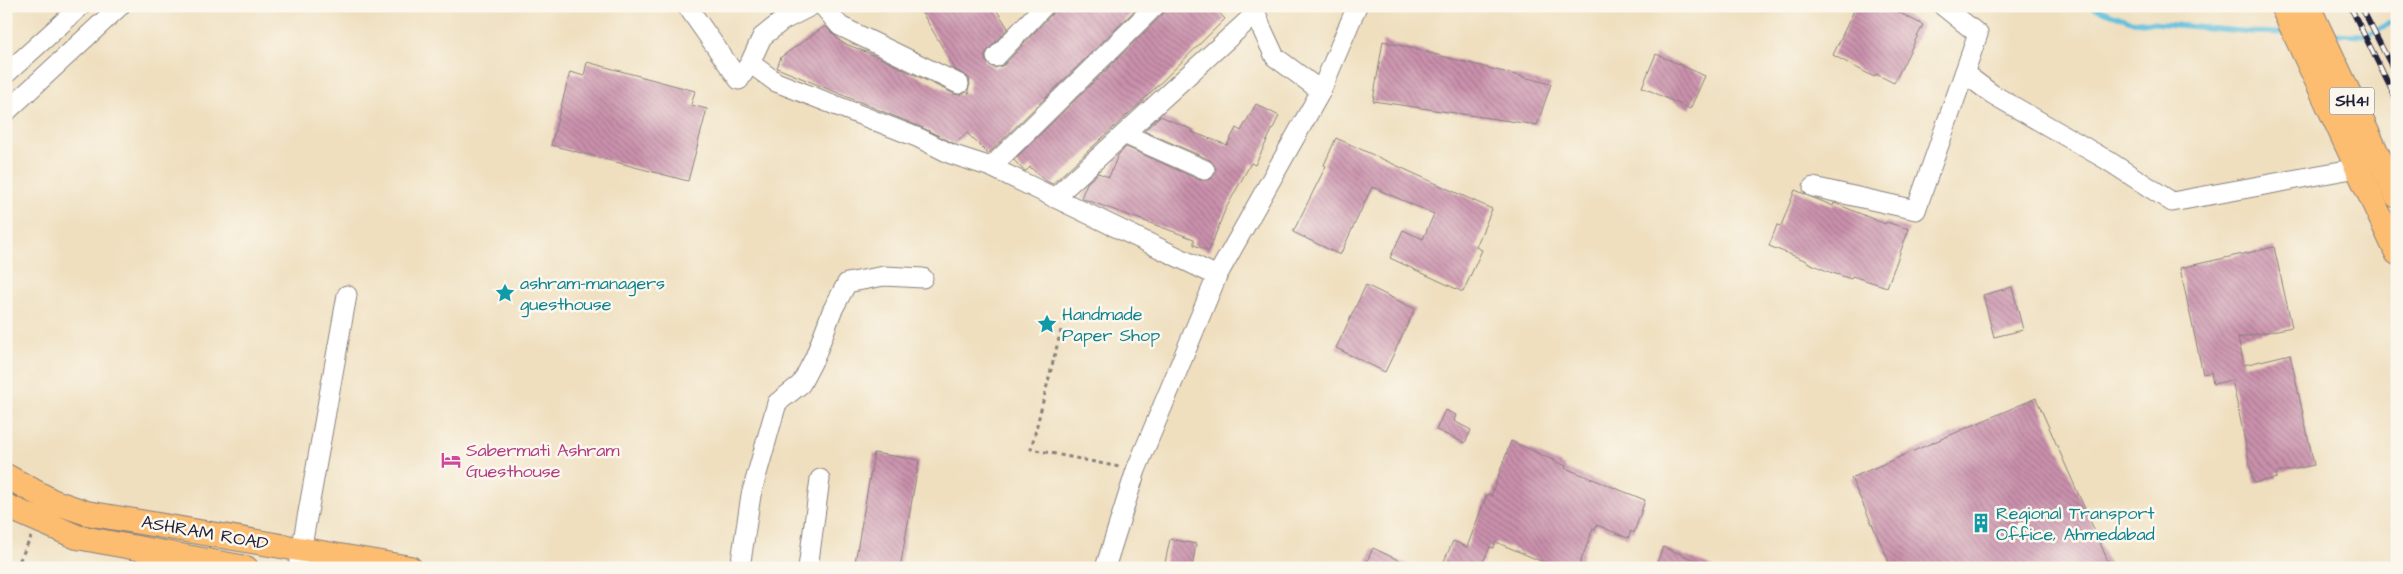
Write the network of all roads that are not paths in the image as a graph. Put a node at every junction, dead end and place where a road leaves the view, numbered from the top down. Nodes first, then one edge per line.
1 (81, 6) edge
2 (120, 6) edge
3 (686, 6) edge
4 (811, 6) edge
5 (823, 6) edge
6 (1044, 6) edge
7 (1155, 6) edge
8 (1357, 6) edge
9 (1943, 6) edge
10 (2282, 6) edge
11 (2308, 6) edge
12 (1255, 9) edge
13 (996, 57) dead end
14 (750, 63) junction
15 (6, 74) edge
16 (1964, 74) junction
17 (959, 84) dead end
18 (1321, 91) junction
19 (6, 112) edge
20 (1124, 134) junction
21 (991, 167) junction
22 (2357, 168) junction
23 (1205, 170) dead end
24 (1813, 187) dead end
25 (2397, 196) edge
26 (1054, 198) junction
27 (2397, 253) edge
28 (1217, 276) junction
29 (923, 278) dead end
30 (347, 295) dead end
31 (6, 476) edge
32 (820, 480) dead end
33 (52, 501) junction
34 (6, 506) edge
35 (40, 522) junction
36 (300, 558) edge
37 (246, 568) edge
38 (410, 568) edge
39 (740, 568) edge
40 (808, 568) edge
41 (1105, 568) edge

1 - 15 street
2 - 19 street
3 - 14 street
4 - 14 street
5 - 17 street
6 - 13 street
7 - 21 street
8 - 18 street
9 - 16 street
10 - 22 main road
11 - 25 main road, SH41
12 - 18 street
12 - 20 street
14 - 21 street
16 - 22 street
16 - 24 street
18 - 28 street
20 - 23 street
20 - 26 street
21 - 26 street
22 - 27 main road
26 - 28 street
28 - 41 street
29 - 39 street
30 - 36 street
31 - 33 main road, ASHRAM ROAD
32 - 40 street
33 - 35 main road
33 - 36 main road, ASHRAM ROAD
34 - 35 main road, ASHRAM ROAD
35 - 37 main road, ASHRAM ROAD
36 - 38 main road, ASHRAM ROAD

